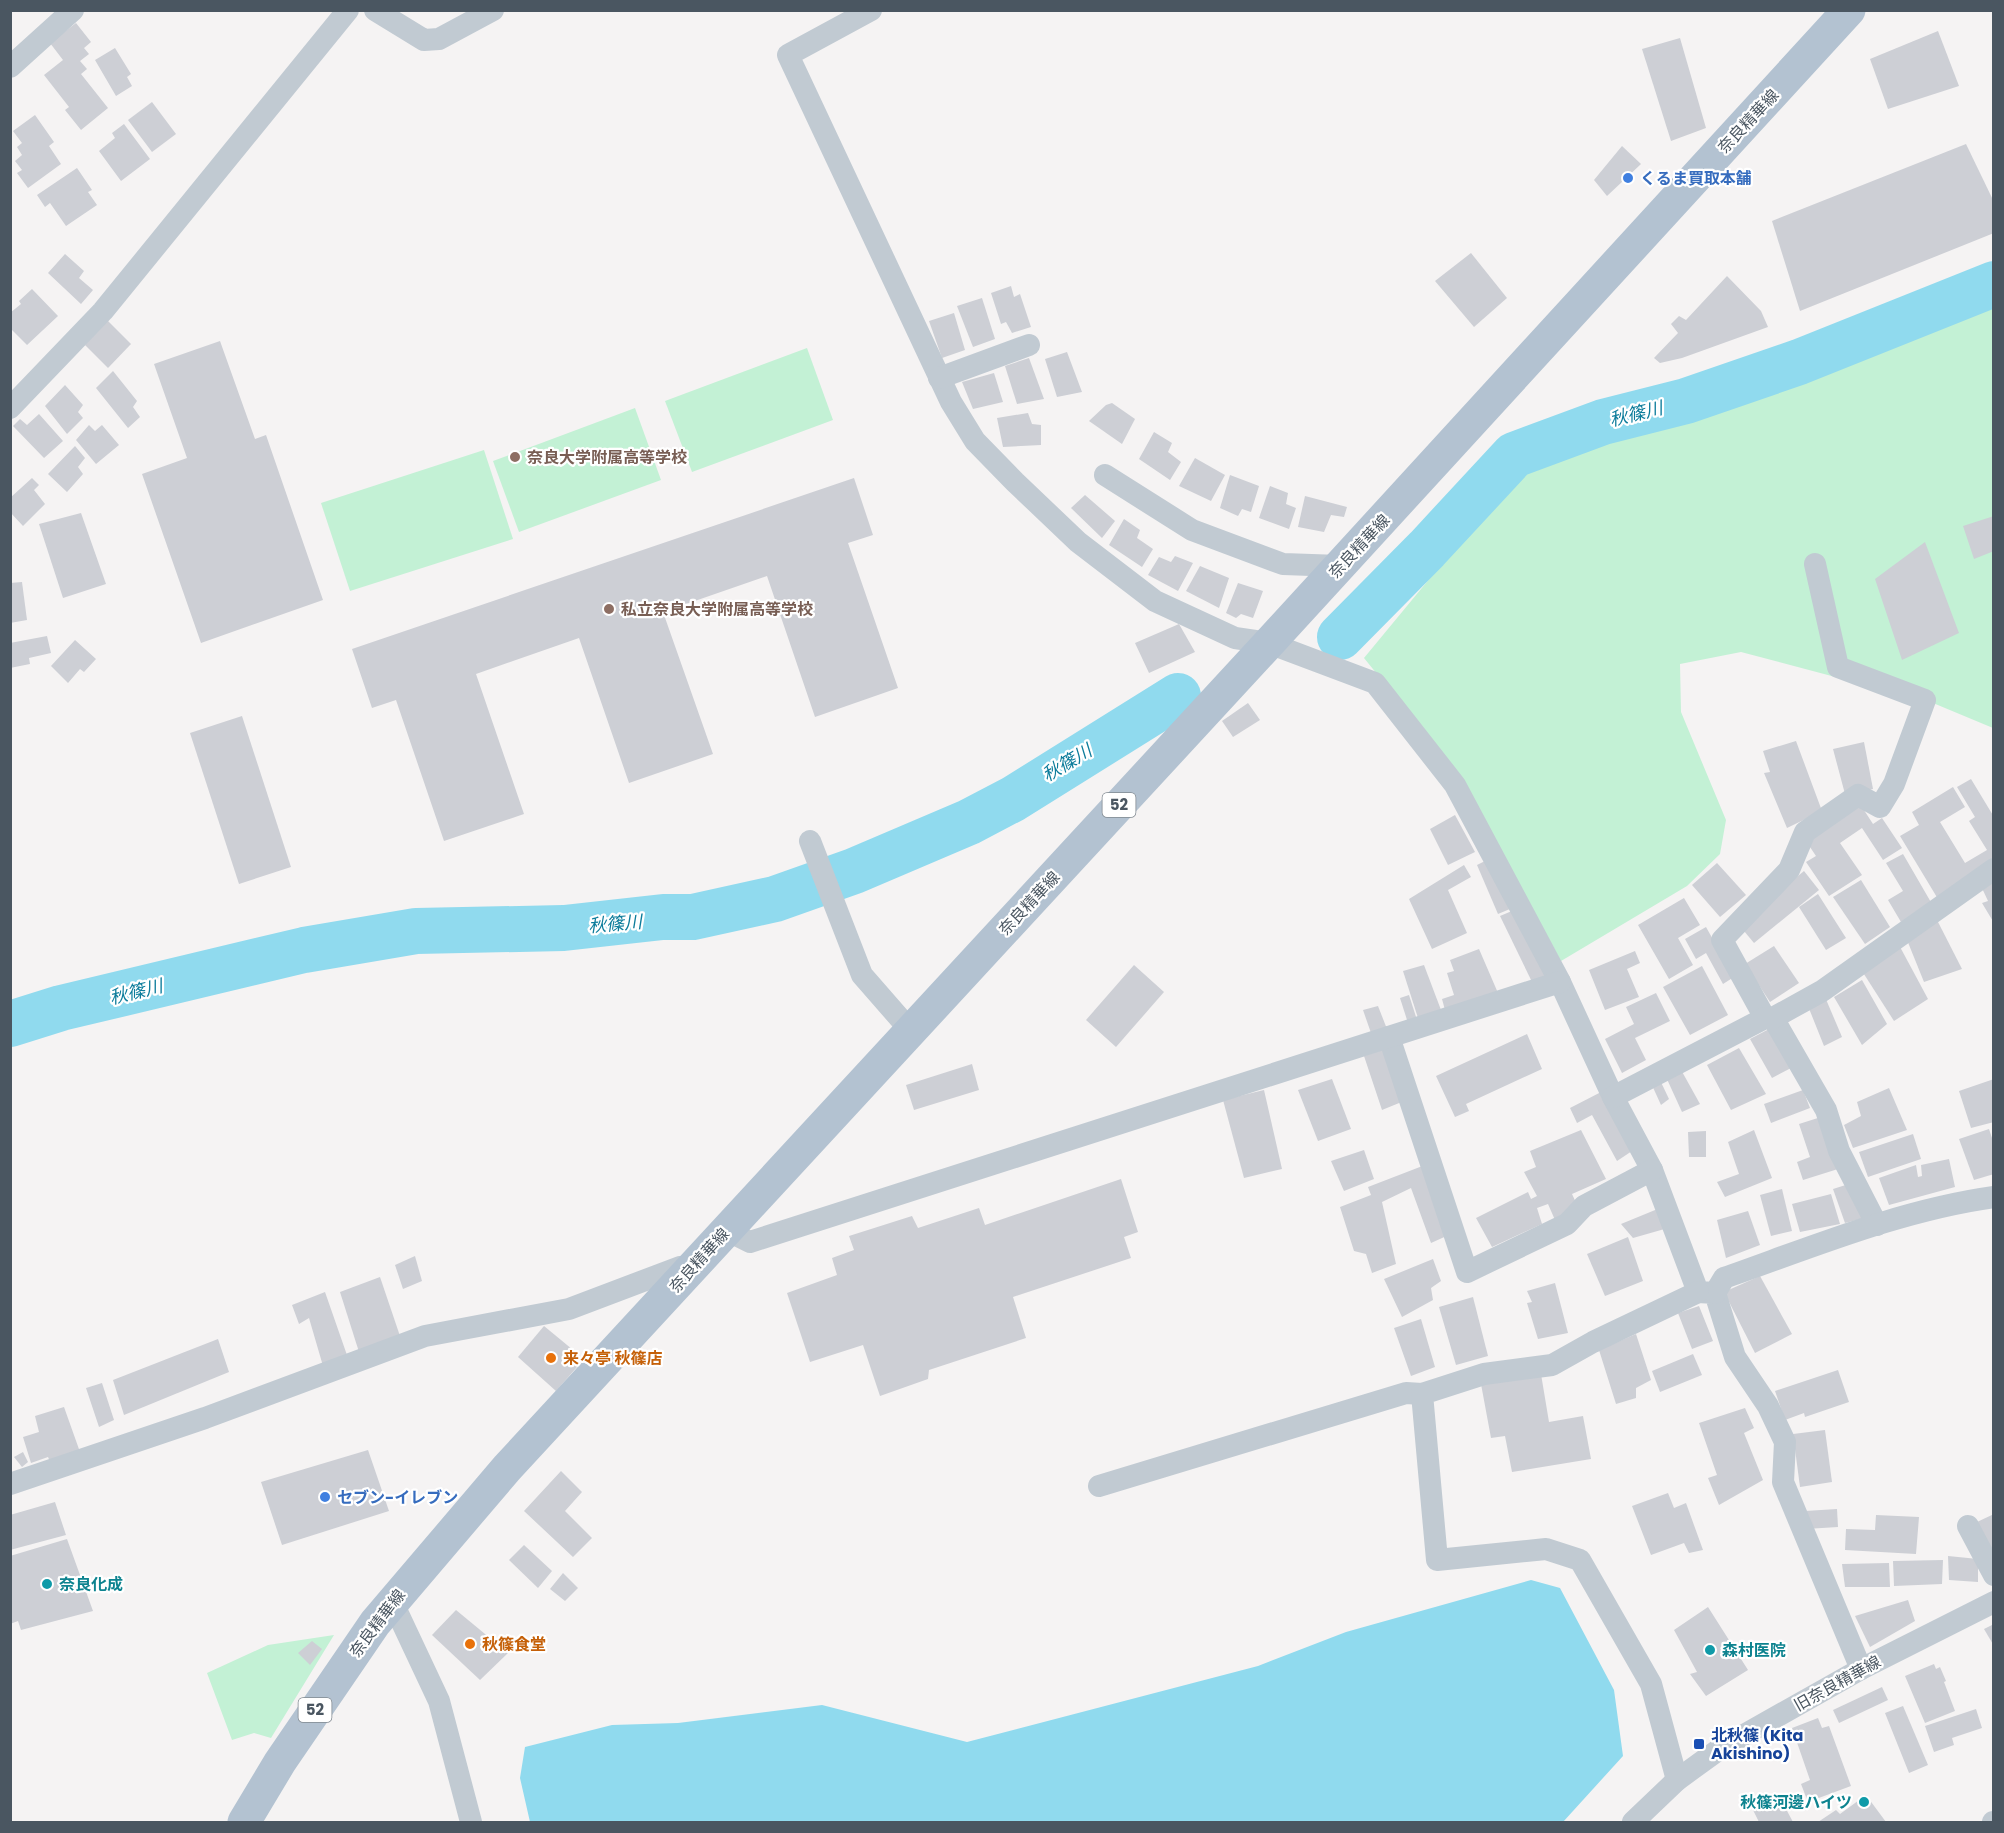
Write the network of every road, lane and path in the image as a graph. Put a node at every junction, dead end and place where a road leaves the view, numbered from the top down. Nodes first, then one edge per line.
1 (73, 10) edge
2 (348, 10) edge
3 (375, 10) edge
4 (493, 10) edge
5 (871, 10) edge
6 (1849, 10) edge
7 (10, 67) edge
8 (1029, 345) dead end
9 (939, 378) junction
10 (10, 408) edge
11 (1105, 475) dead end
12 (1815, 564) dead end
13 (1340, 566) junction
14 (1269, 643) junction
15 (814, 849) dead end
16 (1994, 869) edge
17 (1560, 982) junction
18 (1769, 1018) junction
19 (910, 1030) junction
20 (1389, 1037) junction
21 (1613, 1097) junction
22 (1652, 1170) junction
23 (1994, 1197) edge
24 (1877, 1225) junction
25 (726, 1230) junction
26 (695, 1266) junction
27 (1707, 1292) junction
28 (1422, 1394) junction
29 (10, 1484) edge
30 (1099, 1486) dead end
31 (1968, 1526) dead end
32 (1994, 1575) edge
33 (392, 1601) junction
34 (1994, 1602) edge
35 (1861, 1669) junction
36 (1677, 1780) junction
37 (1655, 1814) edge
38 (244, 1822) edge
39 (471, 1822) edge
40 (1633, 1822) edge

1 - 7 street
2 - 10 street
3 - 4 street
5 - 9 street
6 - 13 main road, 奈良精華線 / 52
8 - 9 street
9 - 14 street
11 - 13 street
12 - 18 street
13 - 14 main road, 奈良精華線 / 52
14 - 17 street
14 - 19 main road, 奈良精華線 / 52
15 - 19 street
16 - 18 street
17 - 20 street
17 - 21 street
18 - 21 street
18 - 24 street
19 - 25 main road, 奈良精華線 / 52
20 - 22 street
20 - 25 street
21 - 22 street
22 - 27 street
23 - 24 street
24 - 27 street
25 - 26 main road, 奈良精華線 / 52
26 - 29 street
26 - 33 main road, 奈良精華線 / 52
27 - 28 street
27 - 35 street
28 - 30 street
28 - 36 street
31 - 32 street
33 - 38 main road, 奈良精華線 / 52
33 - 39 street
34 - 35 street, 旧奈良精華線
35 - 36 street, 旧奈良精華線
36 - 37 street, 旧奈良精華線
37 - 40 street, 旧奈良精華線

